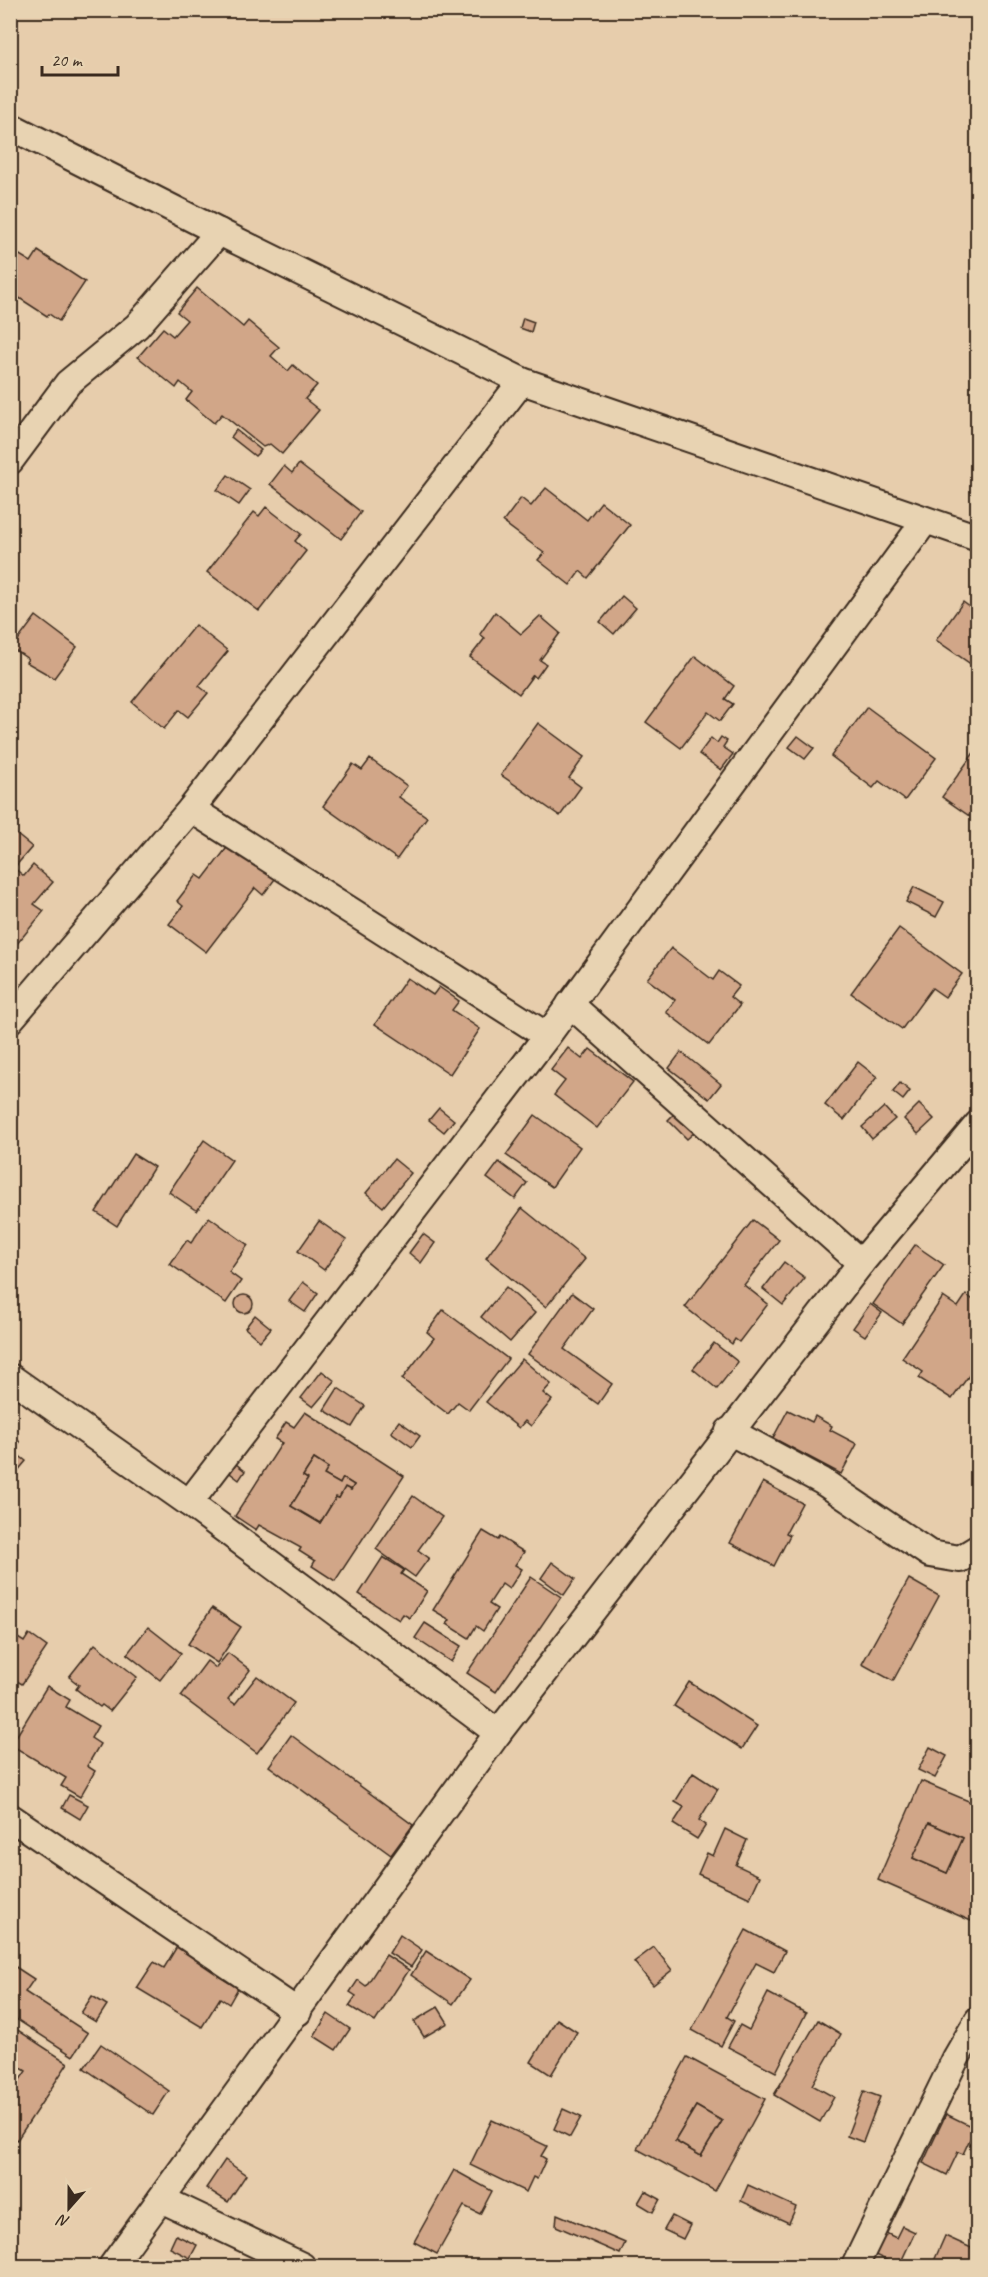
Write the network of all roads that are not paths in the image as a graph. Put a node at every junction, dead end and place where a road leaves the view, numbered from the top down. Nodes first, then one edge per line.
1 (10, 126) edge
2 (219, 232) junction
3 (522, 381) junction
4 (10, 461) edge
5 (925, 521) junction
6 (978, 538) edge
7 (191, 809) junction
8 (570, 1004) junction
9 (10, 1020) edge
10 (547, 1036) junction
11 (978, 1124) edge
12 (861, 1263) junction
13 (10, 1377) edge
14 (729, 1431) junction
15 (189, 1503) junction
16 (978, 1548) edge
17 (498, 1733) junction
18 (10, 1817) edge
19 (298, 2012) junction
20 (978, 2020) edge
21 (162, 2199) junction
22 (112, 2266) edge
23 (302, 2266) edge
24 (855, 2266) edge

1 - 2 street
2 - 3 street
2 - 4 street
3 - 5 street
3 - 7 street
5 - 6 street
5 - 8 street
7 - 9 street
7 - 10 street
8 - 10 street
8 - 12 street
10 - 15 street
11 - 12 street
12 - 14 street
13 - 15 street
14 - 16 street
14 - 17 street
15 - 17 street
17 - 19 street
18 - 19 street
19 - 21 street
20 - 24 street
21 - 22 street
21 - 23 street

